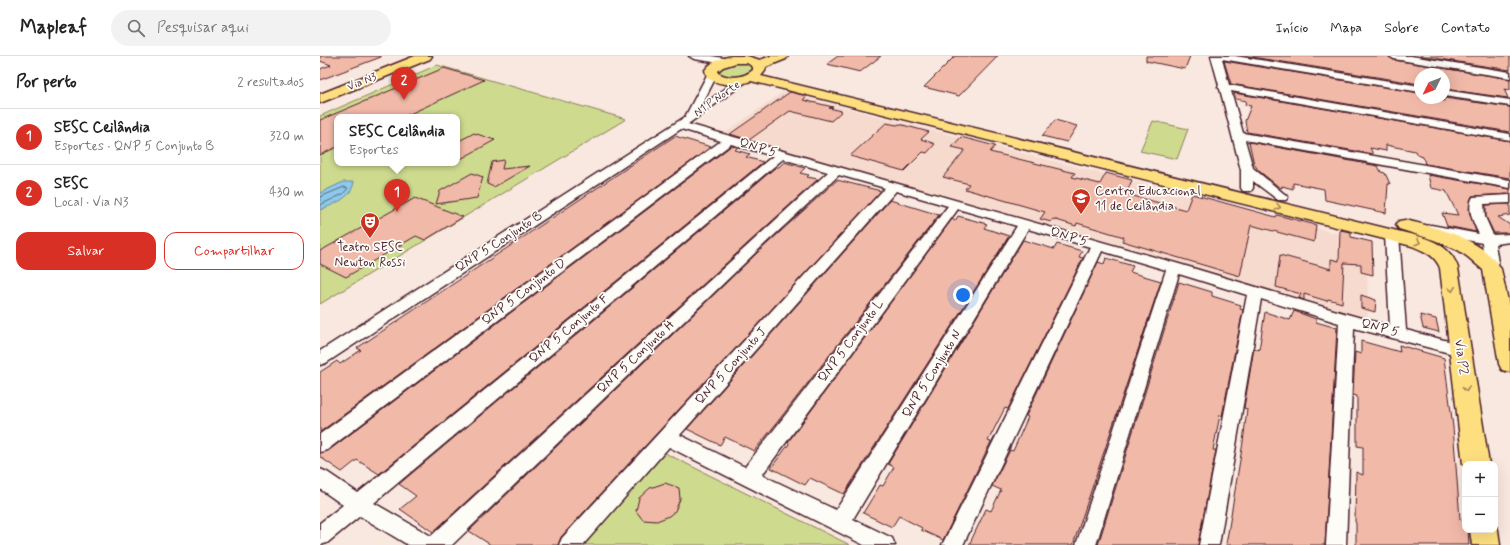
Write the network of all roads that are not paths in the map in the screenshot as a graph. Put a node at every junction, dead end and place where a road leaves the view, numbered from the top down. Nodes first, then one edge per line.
1 (400, 56) edge
2 (407, 56) edge
3 (426, 56) edge
4 (694, 56) edge
5 (748, 56) edge
6 (1217, 56) edge
7 (1394, 56) edge
8 (780, 57) edge
9 (731, 60) junction
10 (712, 71) junction
11 (754, 73) junction
12 (775, 75) junction
13 (1510, 75) edge
14 (1223, 87) junction
15 (1414, 88) edge
16 (320, 89) edge
17 (1450, 94) edge
18 (320, 99) edge
19 (1510, 104) edge
20 (683, 122) junction
21 (1238, 136) junction
22 (1510, 137) edge
23 (729, 140) junction
24 (781, 155) junction
25 (1247, 170) junction
26 (836, 171) junction
27 (1510, 184) edge
28 (893, 187) junction
29 (1247, 188) junction
30 (1282, 197) junction
31 (1510, 199) edge
32 (955, 205) junction
33 (1026, 224) junction
34 (1392, 235) junction
35 (1510, 238) edge
36 (1098, 245) junction
37 (1483, 246) junction
38 (1174, 267) junction
39 (1255, 292) junction
40 (1347, 320) junction
41 (1398, 332) junction
42 (1508, 342) edge
43 (1461, 350) junction
44 (320, 359) edge
45 (1510, 364) edge
46 (667, 437) junction
47 (320, 444) edge
48 (1476, 461) edge
49 (320, 478) edge
50 (748, 478) junction
51 (358, 504) junction
52 (839, 523) junction
53 (1484, 533) edge
54 (320, 536) edge
55 (427, 545) edge
56 (437, 545) edge
57 (569, 545) edge
58 (884, 545) edge
59 (952, 545) edge
60 (1086, 545) edge
61 (1209, 545) edge
62 (1336, 545) edge
63 (1486, 545) edge

1 - 16 main road
2 - 16 main road
3 - 18 main road, Via N3
4 - 9 street
4 - 10 street
5 - 9 main road
6 - 14 street
6 - 15 street
7 - 13 street
8 - 11 main road, N1 P Norte
8 - 12 main road
9 - 10 main road
9 - 11 main road
10 - 11 main road
10 - 20 street, N1 P Norte
11 - 12 main road
11 - 20 street, N1 P Norte
11 -> 34 main road
12 - 29 main road
14 - 21 street
14 - 22 street
17 - 19 street
20 - 23 street, QNP 5
20 - 44 street, QNP 5 Conjunto B
21 - 25 street
21 - 27 street
23 - 24 street, QNP 5
23 - 47 street, QNP 5 Conjunto D
24 - 26 street, QNP 5
24 - 51 street, QNP 5 Conjunto F
25 - 29 street
25 - 30 street
26 - 28 street, QNP 5
26 - 56 street, QNP 5 Conjunto H
28 - 32 street, QNP 5
28 - 46 street, QNP 5 Conjunto J
29 - 30 main road
30 - 37 main road
31 - 37 street
32 - 33 street, QNP 5
32 - 50 street, QNP 5 Conjunto L
33 - 36 street, QNP 5
33 - 52 street, QNP 5 Conjunto N
34 - 41 street
34 -> 43 main road, Via P2
35 - 37 street
36 - 38 street, QNP 5
36 - 59 street
37 - 42 main road
38 - 39 street, QNP 5
38 - 60 street
39 - 40 street, QNP 5
39 - 61 street
40 - 41 street, QNP 5
40 - 62 street
41 - 43 street, QNP 5
42 - 45 main road
43 -> 48 main road, Via P2
46 - 50 street
46 - 57 street, QNP 5 Conjunto J
49 - 51 street
50 - 52 street
51 - 54 street, QNP 5 Conjunto F
51 - 55 street
52 - 58 street
53 - 63 main road

